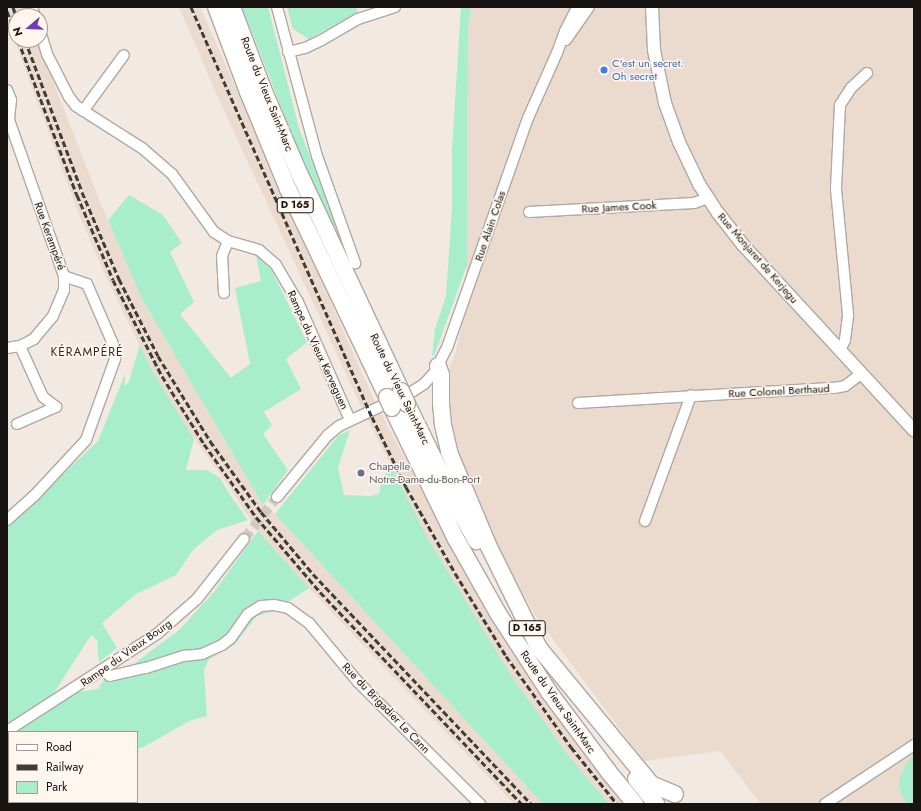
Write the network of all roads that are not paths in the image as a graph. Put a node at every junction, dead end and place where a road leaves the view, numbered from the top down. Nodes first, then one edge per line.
1 (216, 7) edge
2 (232, 7) edge
3 (277, 7) edge
4 (394, 7) edge
5 (577, 7) edge
6 (589, 7) edge
7 (652, 7) edge
8 (45, 48) edge
9 (288, 52) junction
10 (557, 53) junction
11 (124, 55) dead end
12 (867, 73) dead end
13 (7, 90) edge
14 (83, 111) junction
15 (8, 120) edge
16 (708, 198) junction
17 (529, 212) dead end
18 (228, 241) junction
19 (355, 263) dead end
20 (64, 276) junction
21 (224, 293) dead end
22 (20, 346) junction
23 (7, 348) edge
24 (840, 350) junction
25 (438, 366) junction
26 (862, 374) junction
27 (691, 395) junction
28 (400, 398) junction
29 (578, 403) dead end
30 (350, 420) junction
31 (17, 424) dead end
32 (914, 430) edge
33 (277, 497) tunnel mouth
34 (7, 520) edge
35 (645, 521) dead end
36 (244, 539) tunnel mouth
37 (539, 648) junction
38 (103, 670) junction
39 (7, 731) edge
40 (914, 745) edge
41 (675, 794) dead end
42 (480, 804) edge
43 (635, 804) edge
44 (656, 804) edge
45 (825, 804) edge

1 - 28 highway, Route du Vieux Saint-Marc / D 165
2 - 28 highway, Route du Vieux Saint-Marc / D 165
3 - 9 street
4 - 9 street
5 - 10 street, Rue Alain Colas
6 - 10 street, Rue Alain Colas
7 - 16 street, Rue Monjaret de Kerjegu
8 - 14 street, Rampe du Vieux Kerveguen
9 - 19 street
10 - 25 street, Rue Alain Colas
11 - 14 street
12 - 24 street
13 - 15 street, Rue Kerampéré
14 - 18 street, Rampe du Vieux Kerveguen
15 - 20 street, Rue Kerampéré
16 - 17 street, Rue James Cook
16 - 24 street, Rue Monjaret de Kerjegu
18 - 21 street
18 - 30 street, Rampe du Vieux Kerveguen
20 - 22 street
20 - 34 street, Rue Kerampéré
22 - 23 street
22 - 31 street
24 - 26 street, Rue Monjaret de Kerjegu
25 - 28 street, Rue Alain Colas
25 - 37 highway
26 - 27 street, Rue Colonel Berthaud
26 - 32 street, Rue Monjaret de Kerjegu
27 - 29 street, Rue Colonel Berthaud
27 - 35 street
28 - 30 street, Rue Alain Colas
28 - 37 highway, Route du Vieux Saint-Marc / D 165
28 - 43 highway, Route du Vieux Saint-Marc / D 165
30 - 33 street
36 - 38 street, Rampe du Vieux Bourg
37 - 41 highway
37 - 44 highway, Route du Vieux Saint-Marc / D 165
38 - 39 street, Rampe du Vieux Bourg
38 - 42 street, Rue du Brigadier Le Cann
40 - 45 street

